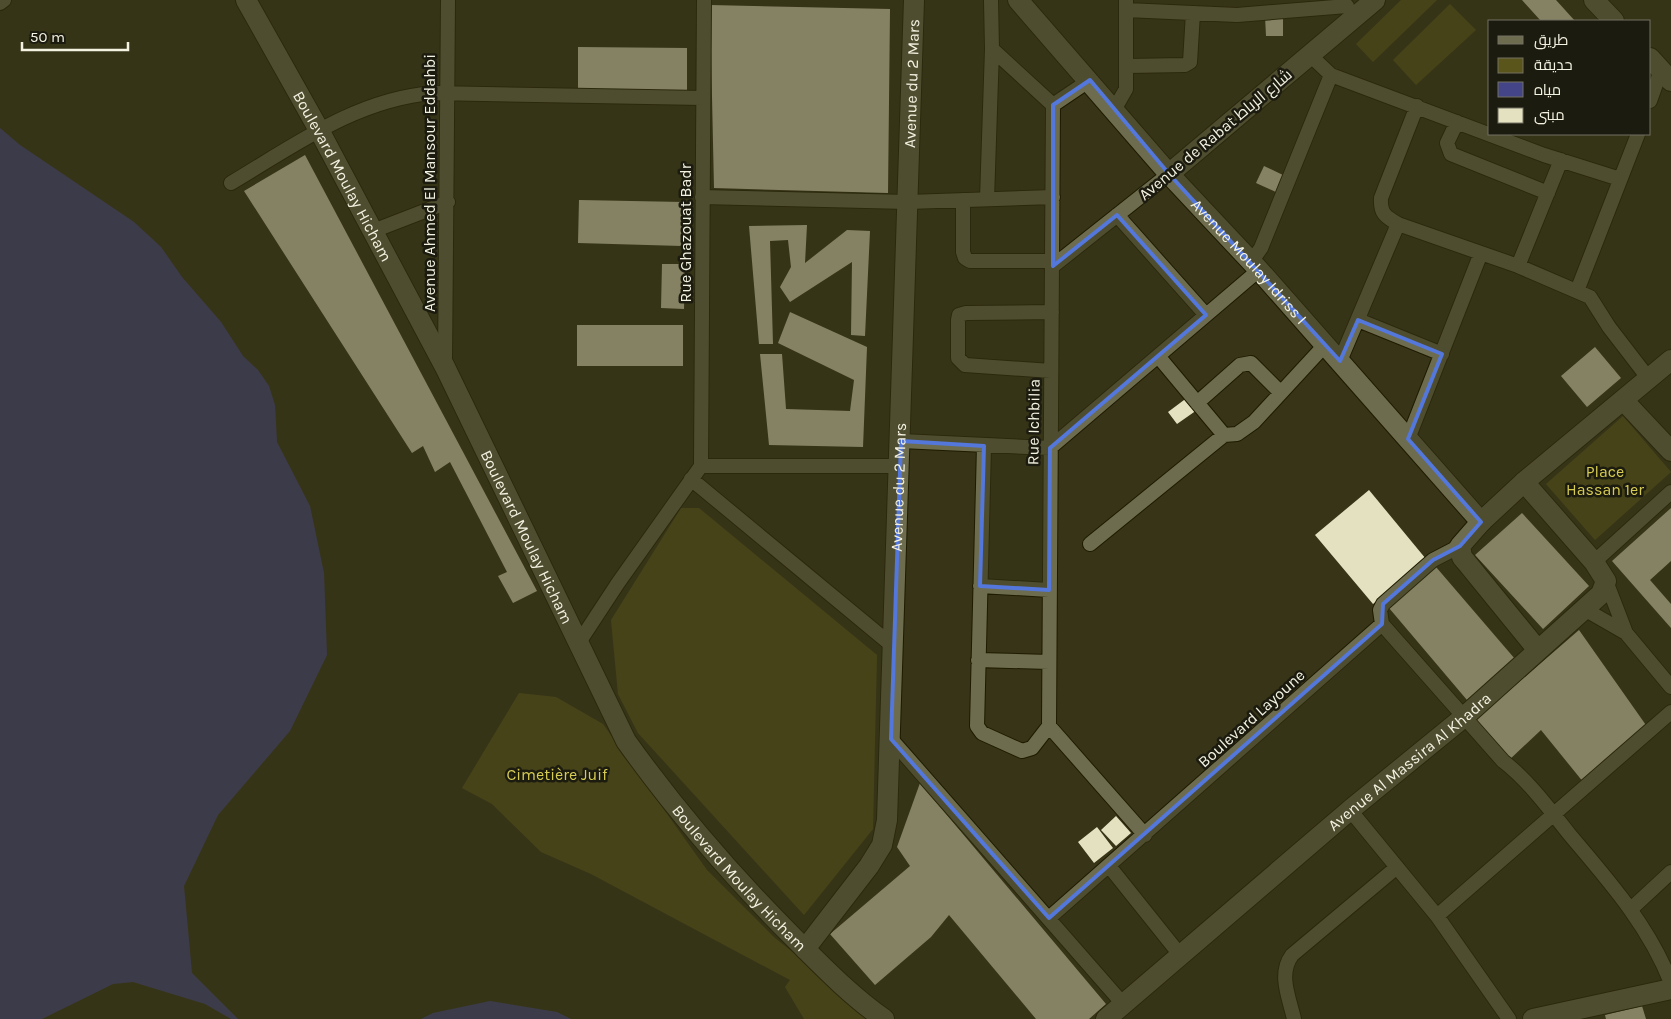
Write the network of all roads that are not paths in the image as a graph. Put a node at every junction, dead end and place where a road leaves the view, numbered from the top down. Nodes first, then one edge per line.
1 (4, 0) edge
2 (246, 0) edge
3 (448, 0) edge
4 (704, 0) edge
5 (914, 0) edge
6 (991, 0) edge
7 (1018, 0) edge
8 (1375, 0) edge
9 (1594, 0) edge
10 (0, 3) edge
11 (1126, 5) edge
12 (1347, 10) edge
13 (1193, 13) junction
14 (1613, 20) edge
15 (992, 49) junction
16 (1310, 55) junction
17 (1126, 66) junction
18 (1661, 69) edge
19 (1331, 75) junction
20 (1090, 80) junction
21 (448, 94) junction
22 (703, 98) junction
23 (1651, 98) edge
24 (1053, 105) junction
25 (1417, 106) junction
26 (1114, 110) junction
27 (1457, 122) junction
28 (320, 130) junction
29 (1488, 133) edge
30 (1493, 135) edge
31 (1638, 135) edge
32 (1561, 160) junction
33 (1169, 174) junction
34 (1620, 179) junction
35 (231, 183) dead end
36 (1548, 192) junction
37 (702, 197) junction
38 (1053, 197) junction
39 (987, 199) junction
40 (962, 200) junction
41 (448, 202) junction
42 (908, 202) junction
43 (1117, 215) junction
44 (1398, 224) junction
45 (373, 231) junction
46 (1481, 254) junction
47 (1054, 264) junction
48 (1255, 266) junction
49 (1518, 266) junction
50 (1577, 291) junction
51 (1052, 312) junction
52 (1206, 315) junction
53 (1358, 320) junction
54 (1325, 345) junction
55 (1442, 354) junction
56 (1158, 356) junction
57 (1671, 360) edge
58 (1340, 361) junction
59 (445, 367) junction
60 (1051, 371) junction
61 (1649, 379) junction
62 (1280, 392) junction
63 (1624, 401) junction
64 (1196, 403) junction
65 (1224, 435) junction
66 (1408, 440) junction
67 (901, 441) junction
68 (984, 446) junction
69 (1050, 448) junction
70 (1671, 451) edge
71 (701, 466) junction
72 (900, 466) junction
73 (691, 479) junction
74 (1524, 482) junction
75 (1671, 492) edge
76 (1481, 522) junction
77 (1090, 544) dead end
78 (1460, 546) junction
79 (1594, 562) junction
80 (1606, 581) junction
81 (980, 586) junction
82 (1050, 590) junction
83 (1586, 610) junction
84 (1382, 624) junction
85 (1626, 633) junction
86 (578, 644) junction
87 (894, 647) junction
88 (1537, 649) junction
89 (978, 660) junction
90 (1049, 662) junction
91 (1671, 687) edge
92 (1671, 712) edge
93 (1464, 718) junction
94 (1049, 726) junction
95 (891, 739) junction
96 (1350, 810) junction
97 (1554, 814) junction
98 (1145, 835) junction
99 (1109, 866) junction
100 (1397, 867) junction
101 (1671, 872) edge
102 (1632, 909) junction
103 (1437, 916) junction
104 (1048, 918) junction
105 (805, 949) junction
106 (1181, 956) junction
107 (1671, 983) edge
108 (1671, 989) edge
109 (1124, 1005) junction
110 (884, 1019) edge
111 (1106, 1019) edge
112 (1294, 1019) edge
113 (1509, 1019) edge
114 (1533, 1019) edge

1 - 10 street
2 - 28 street, Boulevard Moulay Hicham
3 - 21 street, Avenue Ahmed El Mansour Eddahbi
4 - 22 street, Rue Ghazouat Badr
5 - 42 street, Avenue du 2 Mars
6 - 15 street
7 - 20 street, Avenue Moulay Idriss I
8 - 12 street, Avenue de Rabat شارع الرباط
9 - 14 street
11 - 13 street
11 - 17 street
12 - 13 street
12 - 16 street, Avenue de Rabat شارع الرباط
13 - 17 street
15 - 24 street
15 - 39 street
16 - 19 street
16 - 33 street, Avenue de Rabat شارع الرباط
17 - 26 street
18 - 23 street
19 - 25 street
19 - 48 street
20 - 24 street
20 - 26 street, Avenue Moulay Idriss I
21 - 22 street
21 - 28 street
21 - 41 street, Avenue Ahmed El Mansour Eddahbi
22 - 37 street, Rue Ghazouat Badr
24 - 38 street, Rue Ichbilia
25 - 27 street
25 - 44 street
26 - 33 street, Avenue Moulay Idriss I
27 - 29 street
27 - 36 street
28 - 35 street
28 - 45 street, Boulevard Moulay Hicham
30 - 32 street
31 - 34 street
32 - 34 street
32 - 36 street
33 - 43 street, Avenue de Rabat شارع الرباط
33 - 48 street, Avenue Moulay Idriss I
34 - 50 street
36 - 49 street
37 - 42 street
37 - 71 street, Rue Ghazouat Badr
38 - 39 street
38 - 47 street, Rue Ichbilia
39 - 40 street
40 - 42 street
40 - 47 street
41 - 45 street
41 - 59 street, Avenue Ahmed El Mansour Eddahbi
42 - 67 street, Avenue du 2 Mars
43 - 47 street, Avenue de Rabat شارع الرباط
43 - 52 street
44 - 46 street
44 - 53 street
45 - 59 street, Boulevard Moulay Hicham
46 - 49 street
46 - 55 street
47 - 51 street, Rue Ichbilia
48 - 52 street
48 - 54 street, Avenue Moulay Idriss I
49 - 50 street
50 - 61 street
51 - 60 street, Rue Ichbilia
51 - 60 street
52 - 56 street
53 - 55 street
53 - 58 street
54 - 58 street, Avenue Moulay Idriss I
54 - 62 street
55 - 66 street
56 - 64 street
56 - 69 street
57 - 61 street
58 - 66 street, Avenue Moulay Idriss I
59 - 86 street, Boulevard Moulay Hicham
60 - 69 street, Rue Ichbilia
61 - 63 street
62 - 64 street
62 - 65 street
63 - 70 street
63 - 74 street
64 - 65 street
65 - 77 street
66 - 76 street, Avenue Moulay Idriss I
67 - 68 street
67 - 72 street, Avenue du 2 Mars
68 - 69 street
68 - 81 street
69 - 82 street, Rue Ichbilia
71 - 72 street
71 - 73 street
72 - 87 street, Avenue du 2 Mars
73 - 86 street
73 - 87 street
74 - 76 street
74 - 79 street
75 - 79 street
76 - 78 street
78 - 84 street
78 - 88 street
79 - 80 street
80 - 83 street, Avenue Al Massira Al Khadra
80 - 85 street
81 - 82 street
81 - 89 street
82 - 90 street, Rue Ichbilia
83 - 85 street
83 - 88 street, Avenue Al Massira Al Khadra
84 - 93 street
84 - 98 street, Boulevard Layoune
85 - 91 street
86 - 105 street, Boulevard Moulay Hicham
87 - 95 street, Avenue du 2 Mars
88 - 93 street, Avenue Al Massira Al Khadra
89 - 90 street
89 - 94 street
90 - 94 street, Rue Ichbilia
92 - 97 street
93 - 96 street, Avenue Al Massira Al Khadra
93 - 97 street
94 - 98 street
95 - 104 street
95 - 105 street, Avenue du 2 Mars
96 - 100 street
96 - 106 street, Avenue Al Massira Al Khadra
97 - 102 street
97 - 103 street
98 - 99 street, Boulevard Layoune
99 - 104 street, Boulevard Layoune
99 - 106 street
100 - 103 street
100 - 112 street
101 - 102 street
102 - 107 street
103 - 113 street
104 - 109 street
105 - 110 street, Boulevard Moulay Hicham
106 - 109 street, Avenue Al Massira Al Khadra
108 - 114 street
109 - 111 street, Avenue Al Massira Al Khadra

